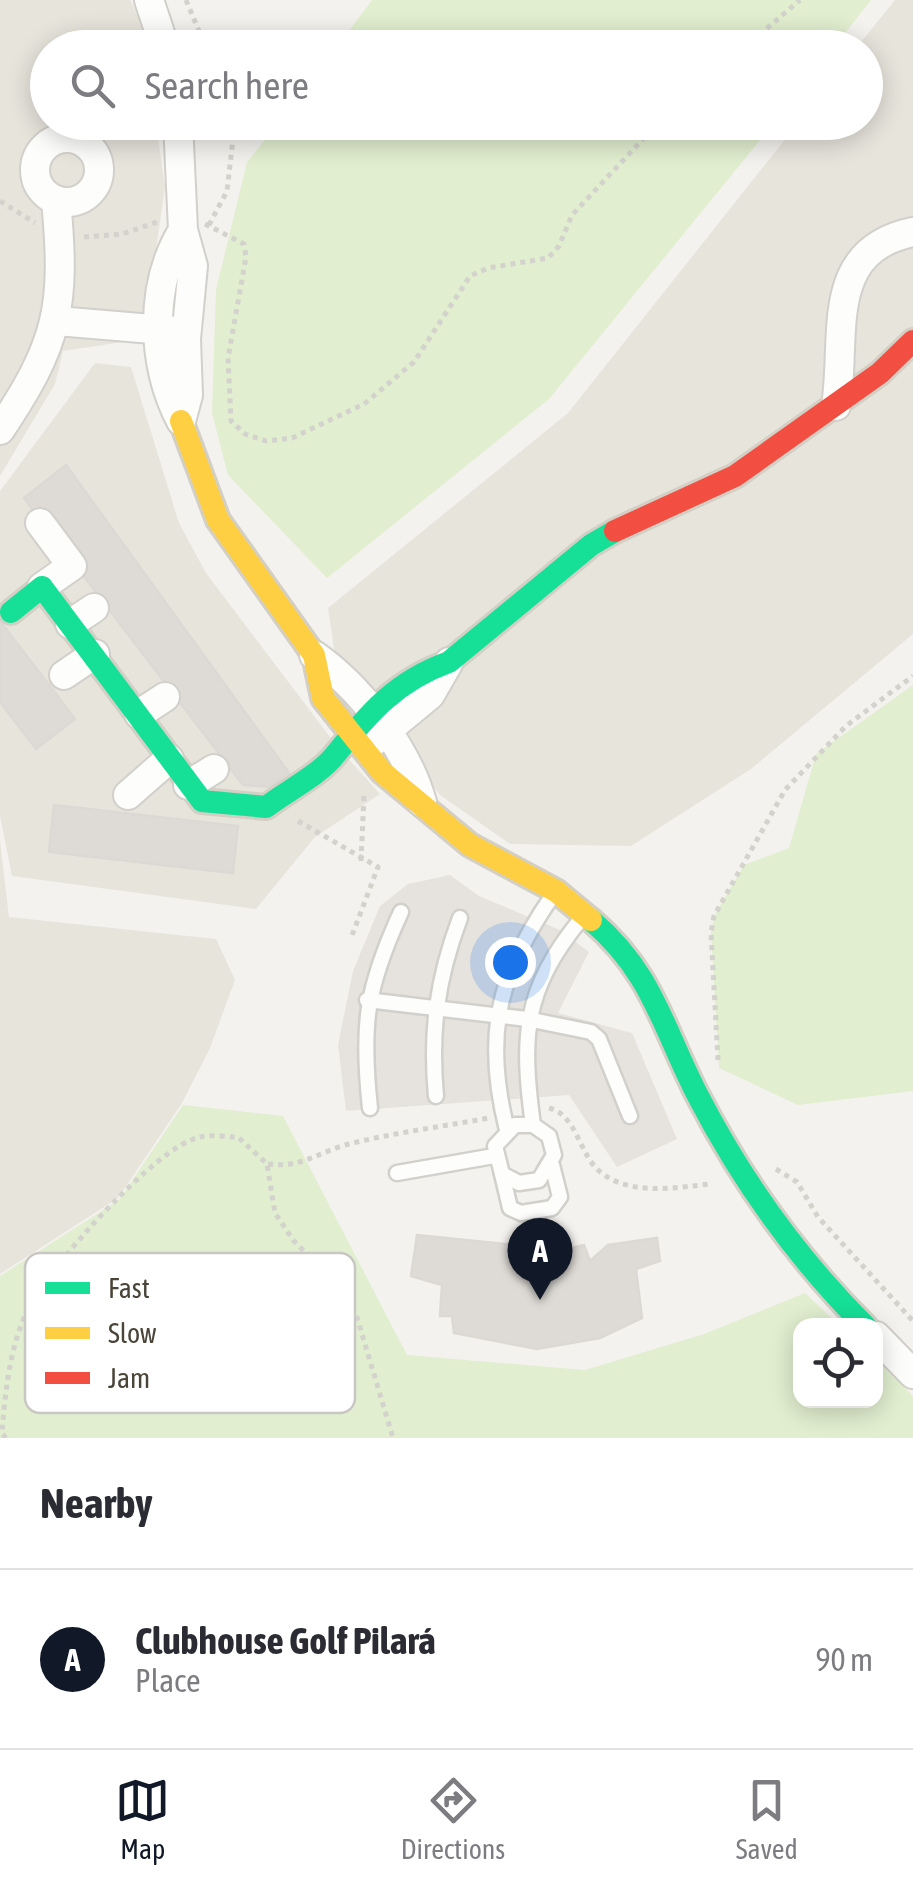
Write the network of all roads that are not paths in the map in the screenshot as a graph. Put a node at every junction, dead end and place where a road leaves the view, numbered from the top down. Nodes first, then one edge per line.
1 (150, 0) edge
2 (159, 30) edge
3 (180, 140) edge
4 (56, 200) dead end
5 (913, 232) edge
6 (58, 321) junction
7 (173, 330) junction
8 (913, 342) edge
9 (836, 406) junction
10 (181, 421) joint
11 (0, 430) edge
12 (40, 523) dead end
13 (42, 587) junction
14 (94, 608) dead end
15 (10, 612) dead end
16 (70, 624) junction
17 (95, 654) junction
18 (314, 655) joint
19 (449, 662) joint
20 (64, 675) dead end
21 (165, 697) dead end
22 (139, 714) junction
23 (367, 732) junction
24 (334, 757) joint
25 (168, 758) junction
26 (214, 769) dead end
27 (188, 785) junction
28 (128, 795) dead end
29 (422, 802) joint
30 (556, 890) junction
31 (401, 912) dead end
32 (586, 913) junction
33 (460, 918) dead end
34 (367, 1000) junction
35 (434, 1010) junction
36 (496, 1016) junction
37 (526, 1019) junction
38 (436, 1096) dead end
39 (370, 1108) dead end
40 (630, 1116) dead end
41 (533, 1125) junction
42 (507, 1130) junction
43 (494, 1156) junction
44 (552, 1165) junction
45 (397, 1173) dead end
46 (502, 1174) junction
47 (856, 1318) edge
48 (883, 1343) edge
49 (913, 1374) edge

1 - 2 street
3 - 7 street
4 - 6 street
5 - 9 street
6 - 7 street
6 - 11 street
7 - 10 street
8 - 9 street
9 - 19 street
10 - 18 street
12 - 13 street
13 - 15 street
13 - 16 street
14 - 16 street
16 - 17 street
17 - 20 street
17 - 22 street
18 - 23 street
19 - 23 street
21 - 22 street
22 - 25 street
23 - 24 street
23 - 29 street
24 - 27 street
25 - 27 street
25 - 28 street
26 - 27 street
29 - 30 street
30 - 32 street
30 - 36 lane
31 - 34 lane
32 - 37 lane
32 - 47 street
33 - 35 lane
34 - 35 lane
34 - 39 lane
35 - 36 lane
35 - 38 lane
36 - 37 lane
36 - 42 lane
37 - 40 lane
37 - 41 lane
41 - 42 lane
41 - 44 lane
42 - 43 lane
43 - 45 lane
43 - 46 lane
44 - 46 lane
44 - 46 lane
48 - 49 street

